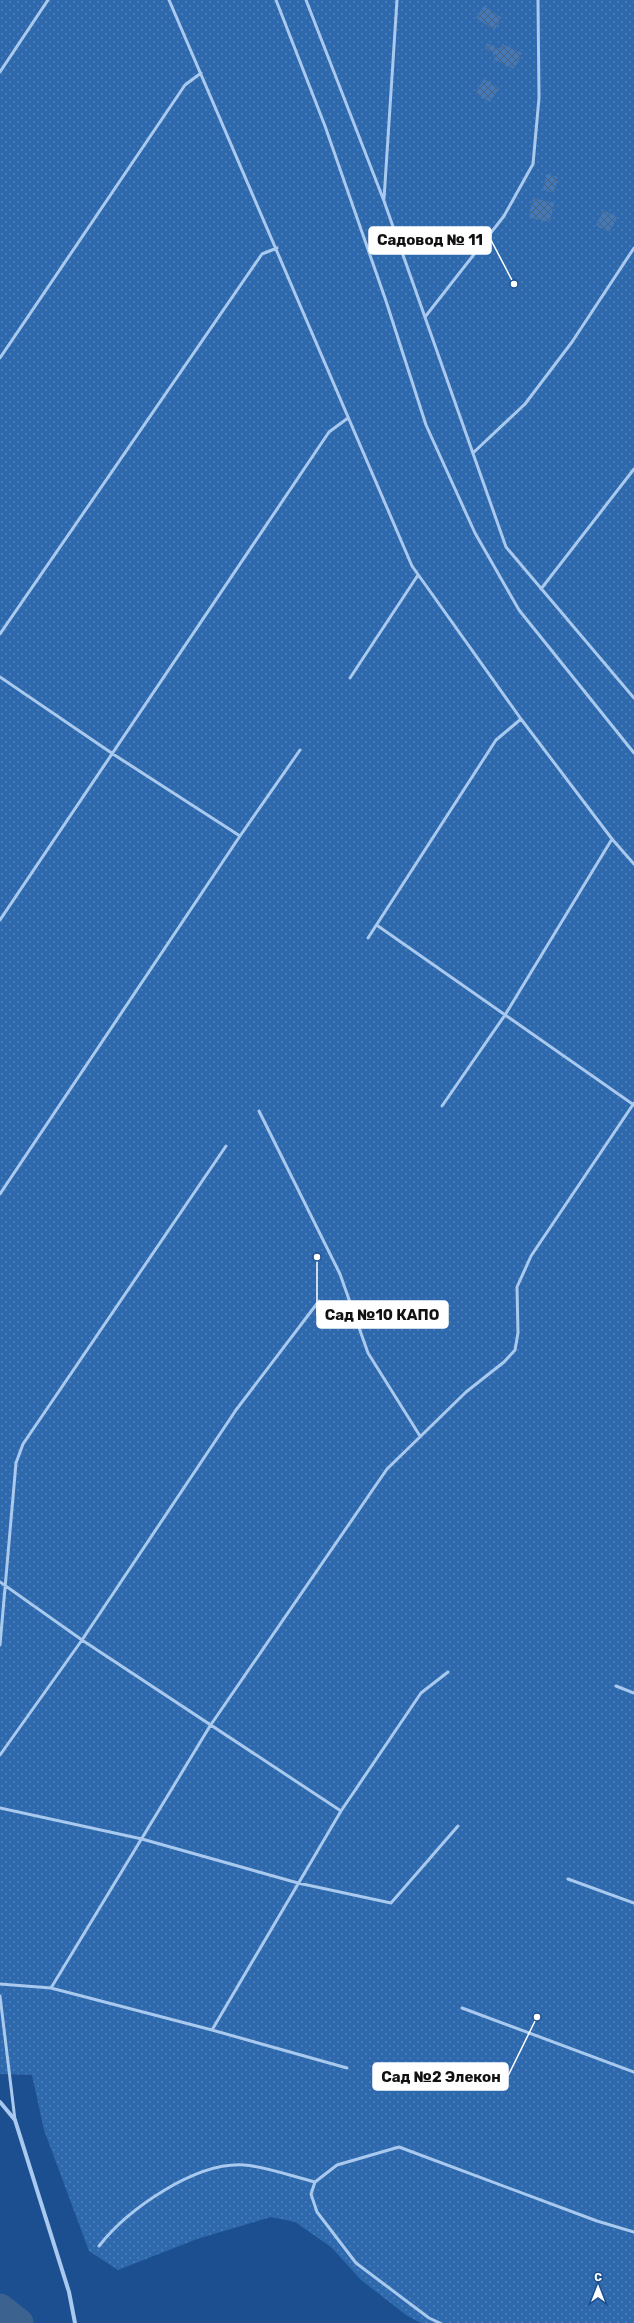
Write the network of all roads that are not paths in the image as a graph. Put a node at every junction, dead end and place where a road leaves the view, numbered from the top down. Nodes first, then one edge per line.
1 (48, 0) edge
2 (169, 0) edge
3 (276, 0) edge
4 (306, 0) edge
5 (397, 0) edge
6 (538, 0) edge
7 (0, 72) edge
8 (201, 73) junction
9 (384, 201) junction
10 (277, 248) junction
11 (634, 248) edge
12 (425, 317) junction
13 (0, 358) edge
14 (348, 418) junction
15 (473, 453) junction
16 (634, 469) edge
17 (418, 575) junction
18 (541, 589) junction
19 (0, 634) edge
20 (0, 676) edge
21 (350, 678) dead end
22 (634, 698) edge
23 (521, 718) junction
24 (300, 750) dead end
25 (634, 753) edge
26 (113, 754) junction
27 (240, 836) junction
28 (612, 839) junction
29 (634, 864) edge
30 (0, 920) edge
31 (378, 926) junction
32 (368, 938) dead end
33 (505, 1015) junction
34 (634, 1104) edge
35 (442, 1106) dead end
36 (259, 1111) dead end
37 (226, 1146) dead end
38 (0, 1194) edge
39 (319, 1301) dead end
40 (420, 1436) junction
41 (0, 1582) edge
42 (6, 1586) junction
43 (82, 1640) junction
44 (0, 1645) edge
45 (448, 1672) dead end
46 (616, 1686) dead end
47 (634, 1693) edge
48 (210, 1726) junction
49 (0, 1755) edge
50 (0, 1808) edge
51 (341, 1811) junction
52 (458, 1826) dead end
53 (142, 1839) junction
54 (568, 1879) dead end
55 (298, 1883) junction
56 (634, 1903) edge
57 (0, 1984) edge
58 (51, 1988) junction
59 (0, 1996) edge
60 (462, 2008) dead end
61 (212, 2030) junction
62 (347, 2068) dead end
63 (634, 2072) edge
64 (0, 2102) edge
65 (15, 2120) junction
66 (315, 2182) junction
67 (634, 2232) edge
68 (99, 2246) dead end
69 (75, 2323) edge
70 (440, 2323) edge

1 - 7 lane
2 - 8 lane
3 - 25 lane
4 - 9 lane
5 - 9 lane
6 - 12 lane
8 - 10 lane
8 - 13 lane
9 - 12 lane
10 - 14 lane
10 - 19 lane
11 - 15 lane
12 - 15 lane
14 - 17 lane
14 - 26 lane
15 - 18 lane
16 - 18 lane
17 - 21 lane
17 - 23 lane
18 - 22 lane
20 - 26 lane
23 - 28 lane
23 - 31 lane
24 - 27 lane
26 - 27 lane
26 - 30 lane
27 - 38 lane
28 - 29 lane
28 - 33 lane
31 - 32 lane
31 - 33 lane
33 - 34 lane
33 - 35 lane
34 - 40 lane
36 - 40 lane
37 - 42 lane
39 - 43 lane
40 - 48 lane
41 - 42 lane
42 - 43 lane
42 - 44 lane
43 - 48 lane
43 - 49 lane
45 - 51 lane
46 - 47 lane
48 - 51 lane
48 - 53 lane
50 - 53 lane
51 - 55 lane
52 - 55 lane
53 - 55 lane
53 - 58 lane
54 - 56 lane
55 - 61 lane
57 - 58 lane
58 - 61 lane
59 - 65 lane
60 - 63 lane
61 - 62 lane
64 - 65 street
65 - 69 street
66 - 67 lane
66 - 68 lane
66 - 70 lane

